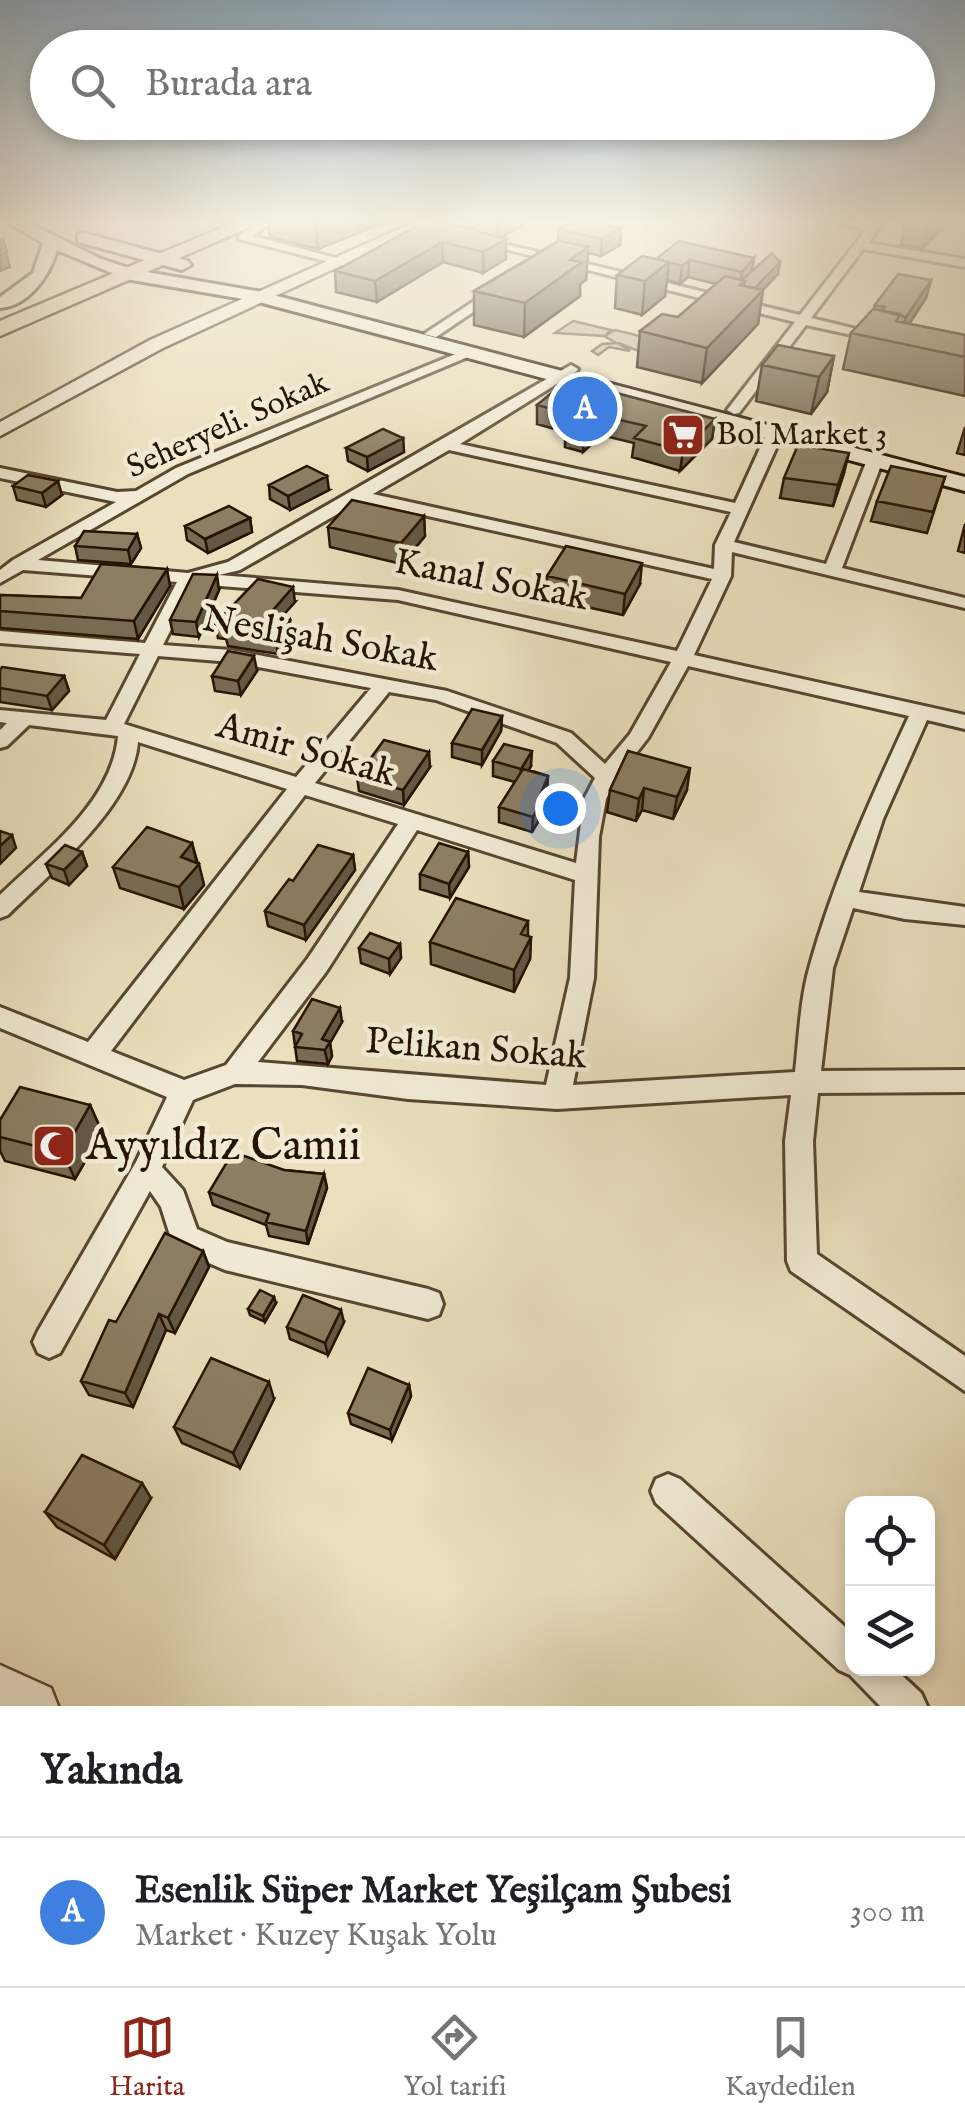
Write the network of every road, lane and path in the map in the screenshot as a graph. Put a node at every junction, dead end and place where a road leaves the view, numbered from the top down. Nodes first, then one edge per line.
1 (51, 302) edge
2 (248, 302) edge
3 (290, 302) edge
4 (296, 302) edge
5 (481, 302) edge
6 (720, 302) edge
7 (816, 302) edge
8 (800, 322) junction
9 (0, 328) edge
10 (431, 334) junction
11 (898, 343) edge
12 (468, 354) junction
13 (565, 374) junction
14 (734, 410) junction
15 (1, 428) edge
16 (774, 435) junction
17 (446, 445) junction
18 (875, 460) junction
19 (965, 469) edge
20 (0, 474) edge
21 (965, 484) edge
22 (136, 494) junction
23 (356, 495) junction
24 (738, 509) junction
25 (724, 546) junction
26 (19, 564) junction
27 (833, 568) junction
28 (722, 576) junction
29 (0, 578) edge
30 (188, 578) junction
31 (965, 603) edge
32 (0, 637) edge
33 (152, 648) junction
34 (683, 658) junction
35 (386, 683) junction
36 (921, 712) junction
37 (0, 716) edge
38 (23, 720) junction
39 (965, 722) edge
40 (120, 730) junction
41 (0, 741) edge
42 (606, 777) junction
43 (299, 788) junction
44 (413, 819) junction
45 (587, 875) junction
46 (843, 896) junction
47 (0, 908) edge
48 (965, 916) edge
49 (0, 1017) edge
50 (90, 1057) junction
51 (234, 1074) junction
52 (965, 1080) edge
53 (806, 1084) junction
54 (184, 1092) junction
55 (557, 1097) junction
56 (146, 1171) junction
57 (428, 1304) dead end
58 (48, 1342) dead end
59 (965, 1375) edge
60 (668, 1491) dead end
61 (845, 1650) edge
62 (875, 1676) edge
63 (0, 1690) edge
64 (33, 1706) edge
65 (908, 1706) edge

1 - 9 highway
2 - 15 street
3 - 12 main road
4 - 10 main road
5 - 10 street
6 - 8 street
7 - 8 street
8 - 11 street
8 - 14 street
10 - 13 main road
12 - 13 main road
12 - 22 street, Seheryeli. Sokak
13 - 14 main road
13 - 16 main road
13 - 17 street
14 - 19 main road
16 - 18 main road
16 - 24 street
17 - 23 street
17 - 24 street
18 - 21 main road
18 - 27 street
20 - 22 street
22 - 26 street, Seheryeli. Sokak
23 - 28 street
23 - 30 street
24 - 25 street
25 - 27 street
25 - 28 street
26 - 29 street
26 - 30 street, Kanal Sokak
27 - 31 street
28 - 34 street
30 - 33 street
30 - 34 street, Kanal Sokak
32 - 33 street, Neslişah Sokak
33 - 35 street, Neslişah Sokak
33 - 40 street
34 - 36 street, Kanal Sokak
34 - 42 street
35 - 42 street, Neslişah Sokak
35 - 43 street
36 - 39 street, Kanal Sokak
36 - 46 street
37 - 38 street, Amir Sokak
38 - 40 street, Amir Sokak
38 - 41 street
40 - 43 street, Amir Sokak
40 - 47 street
42 - 45 street
43 - 44 street, Amir Sokak
43 - 50 street
44 - 45 street, Amir Sokak
44 - 51 street
45 - 55 street
46 - 48 street
46 - 53 street
49 - 50 street
50 - 54 street
51 - 54 street, Pelikan Sokak
51 - 55 street, Pelikan Sokak
52 - 53 street, Pelikan Sokak
53 - 55 street, Pelikan Sokak
53 - 59 street
54 - 56 street
56 - 57 street
56 - 58 street
60 - 61 street
62 - 65 street
63 - 64 street

